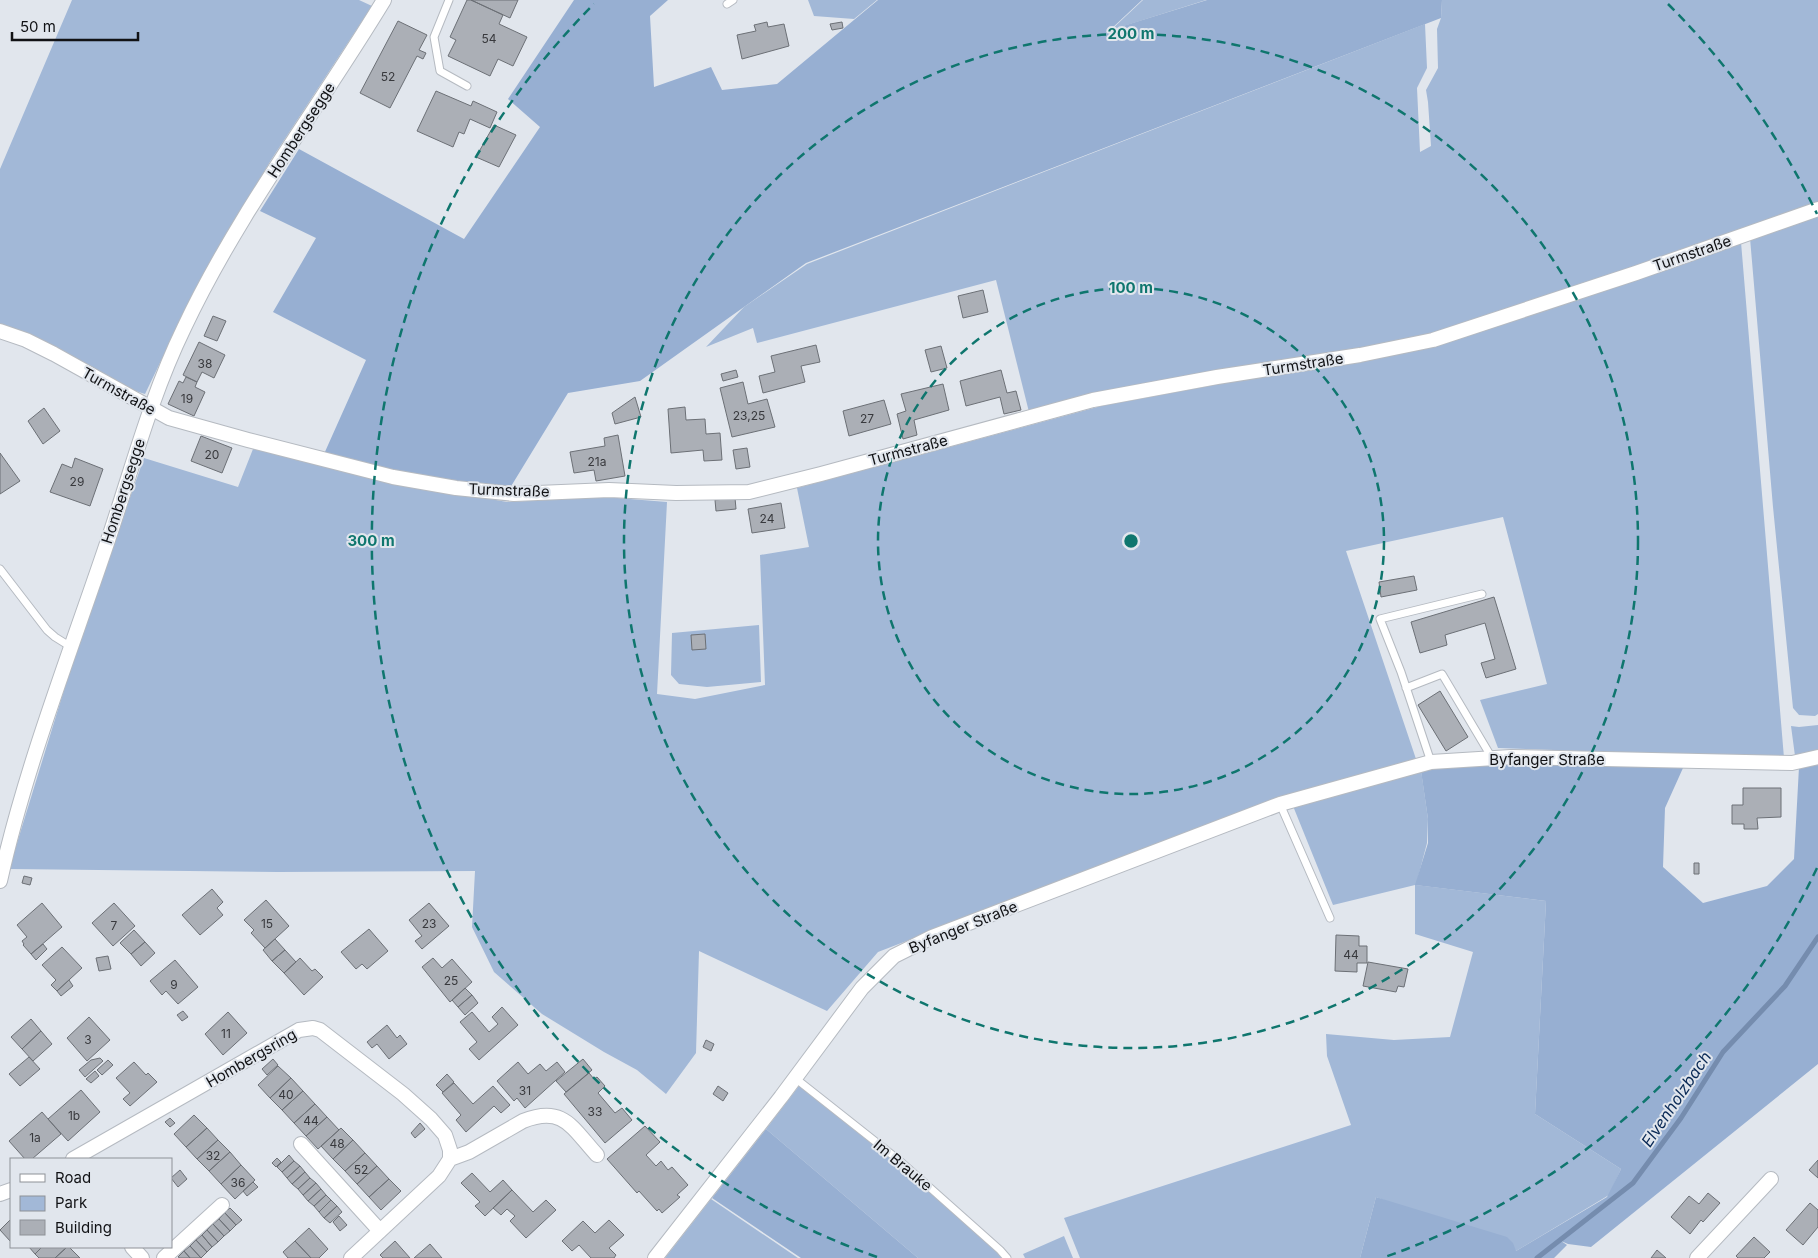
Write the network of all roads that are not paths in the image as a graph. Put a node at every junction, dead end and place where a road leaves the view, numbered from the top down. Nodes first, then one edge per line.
1 (384, 0) edge
2 (449, 0) edge
3 (467, 86) dead end
4 (1818, 209) edge
5 (0, 331) edge
6 (150, 408) junction
7 (0, 570) edge
8 (1482, 594) dead end
9 (71, 648) junction
10 (1406, 688) junction
11 (1818, 757) edge
12 (1492, 758) junction
13 (1431, 762) junction
14 (1280, 804) junction
15 (0, 881) edge
16 (1330, 918) dead end
17 (795, 1078) junction
18 (301, 1144) dead end
19 (597, 1155) dead end
20 (74, 1158) edge
21 (450, 1159) junction
22 (1771, 1179) dead end
23 (222, 1205) dead end
24 (380, 1231) junction
25 (133, 1248) edge
26 (142, 1258) edge
27 (164, 1258) edge
28 (351, 1258) edge
29 (655, 1258) edge
30 (1007, 1258) edge
31 (1697, 1258) edge

1 - 6 street, Hombergsegge
2 - 3 lane
4 - 6 street, Turmstraße
5 - 6 street, Turmstraße
6 - 9 street, Hombergsegge
7 - 9 lane
8 - 10 lane
9 - 15 street, Hombergsegge
10 - 12 lane
10 - 13 lane
11 - 12 street, Byfanger Straße
12 - 13 street, Byfanger Straße
13 - 14 street, Byfanger Straße
14 - 16 lane
14 - 17 street, Byfanger Straße
17 - 29 street, Byfanger Straße
17 - 30 lane, Im Brauke
18 - 24 street
19 - 21 street
20 - 21 street, Hombergsring
21 - 24 street
22 - 31 street
23 - 27 street
24 - 28 street
25 - 26 street

